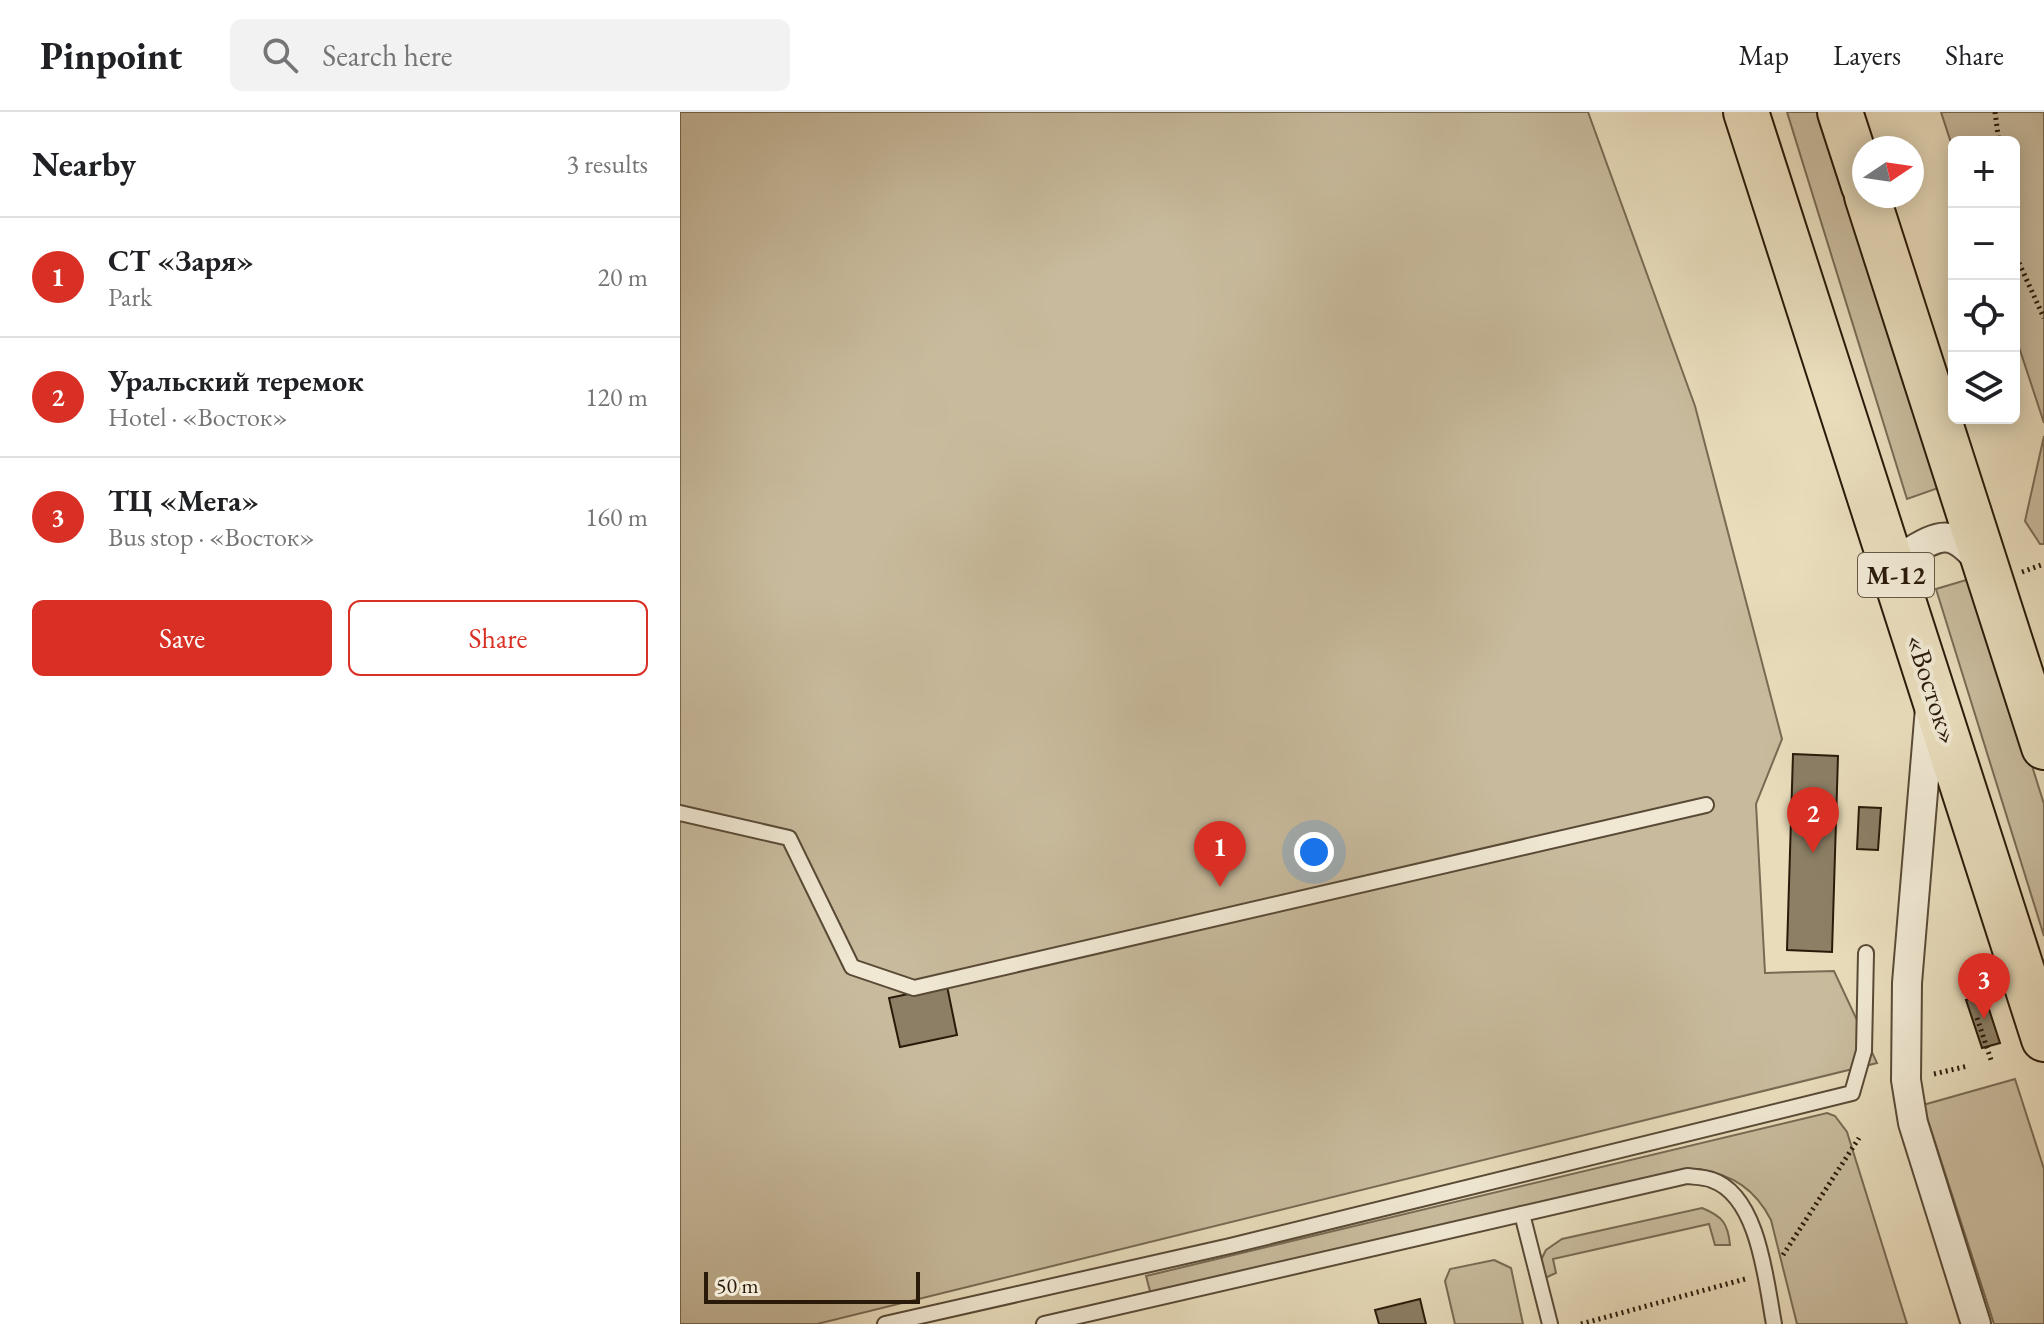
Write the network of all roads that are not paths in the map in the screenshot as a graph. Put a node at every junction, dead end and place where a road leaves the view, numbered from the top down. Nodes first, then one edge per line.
1 (1746, 112) edge
2 (1840, 112) edge
3 (1852, 149) edge
4 (1871, 208) edge
5 (1986, 568) junction
6 (1900, 587) junction
7 (1932, 684) junction
8 (2044, 747) edge
9 (1706, 805) dead end
10 (680, 813) edge
11 (1866, 953) dead end
12 (2044, 1039) edge
13 (1522, 1214) junction
14 (885, 1324) edge
15 (1044, 1324) edge
16 (1550, 1324) edge
17 (1774, 1324) edge
18 (1976, 1324) edge

1 - 6 main road, «Восток» / М-12
2 - 3 main road
4 - 5 main road
5 - 6 street
5 - 8 main road
6 - 7 main road, «Восток» / М-12
7 - 12 main road, «Восток» / М-12
7 - 18 street
9 - 10 lane
11 - 14 lane
13 - 15 lane
13 - 16 lane
13 - 17 lane

